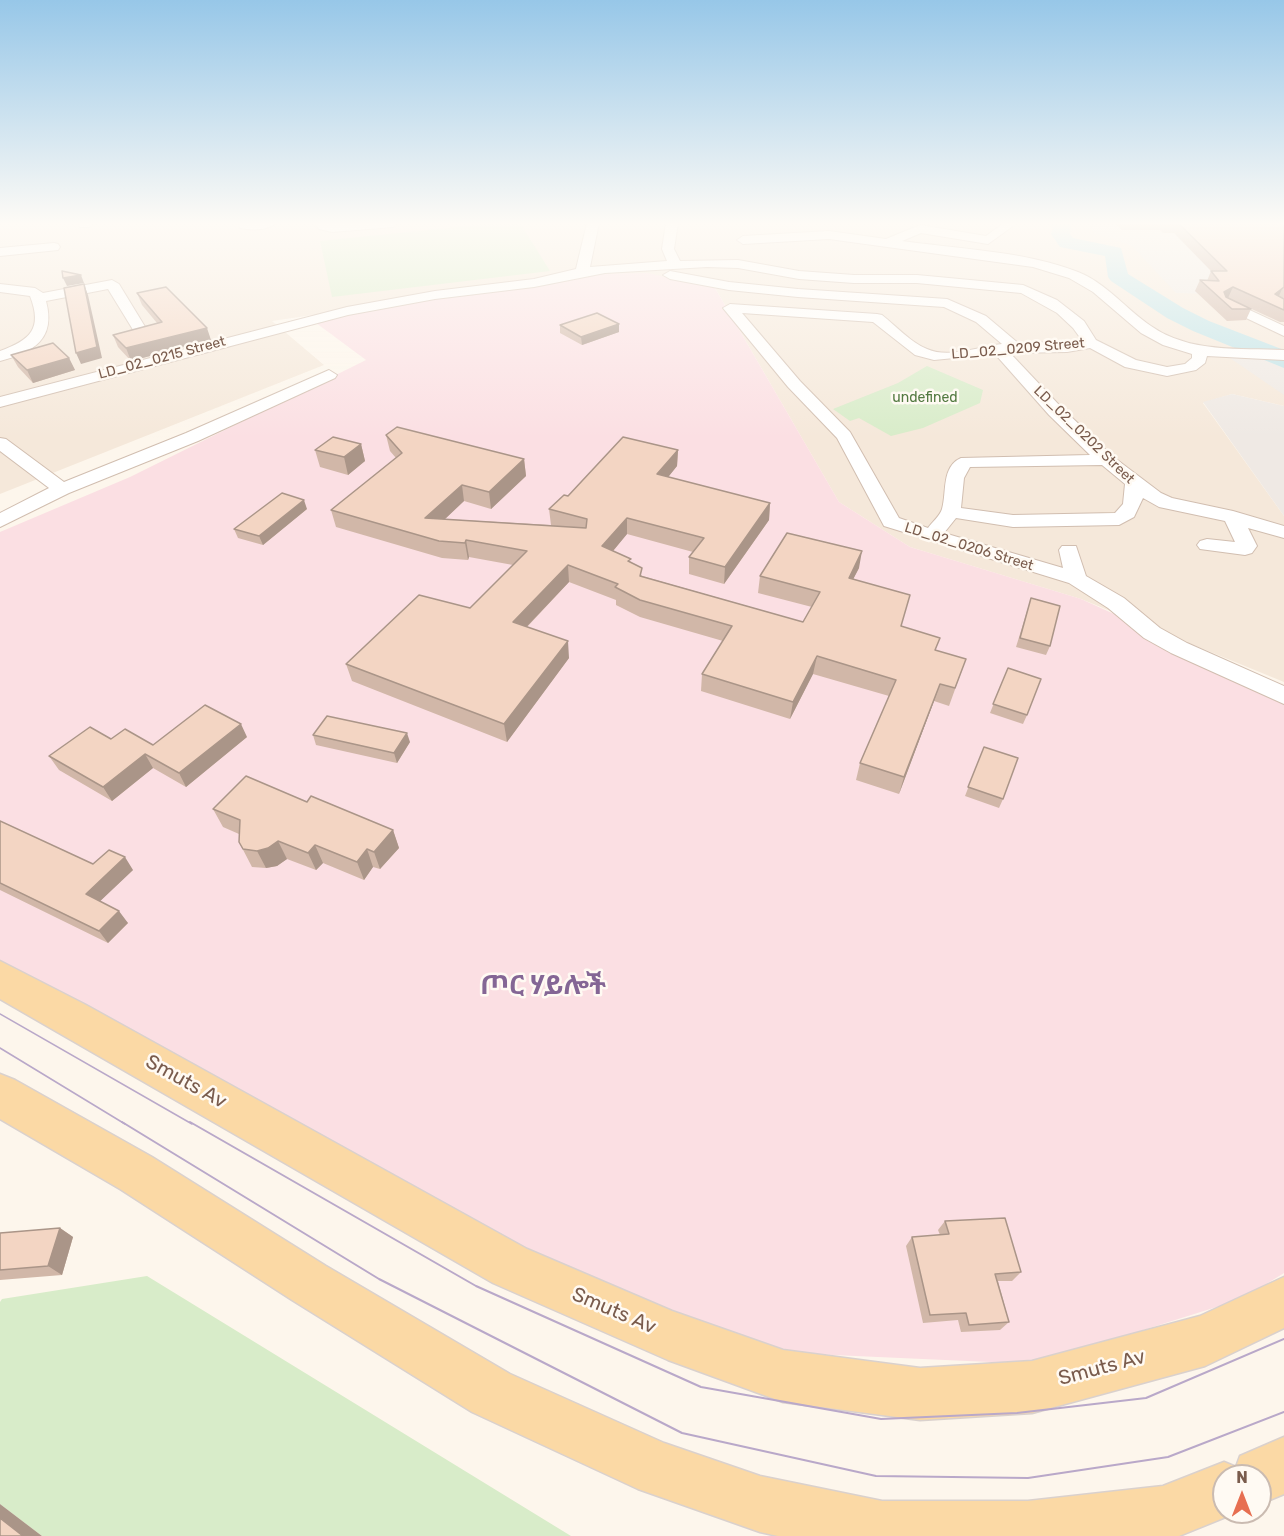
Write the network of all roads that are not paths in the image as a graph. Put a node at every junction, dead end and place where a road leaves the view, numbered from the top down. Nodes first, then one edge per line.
1 (37, 295) edge
2 (56, 295) edge
3 (119, 295) edge
4 (438, 295) edge
5 (731, 295) edge
6 (819, 295) edge
7 (1039, 295) edge
8 (1105, 295) edge
9 (39, 298) junction
10 (1228, 304) edge
11 (730, 308) junction
12 (140, 330) edge
13 (1284, 332) edge
14 (1090, 342) junction
15 (1006, 348) junction
16 (1199, 351) junction
17 (1280, 355) edge
18 (0, 356) edge
19 (329, 375) dead end
20 (0, 402) edge
21 (0, 443) edge
22 (1106, 460) junction
23 (1134, 484) junction
24 (62, 489) junction
25 (951, 511) junction
26 (1233, 517) junction
27 (0, 521) edge
28 (1284, 532) edge
29 (932, 536) junction
30 (1207, 544) dead end
31 (1069, 550) dead end
32 (1076, 579) junction
33 (1284, 696) edge
34 (0, 980) edge
35 (0, 1095) edge
36 (1284, 1302) edge
37 (1212, 1495) edge

1 - 9 street
2 - 9 street
3 - 12 street
4 - 20 street, LD_02_0215 Street
5 - 11 street
6 - 15 street, LD_02_0202 Street
7 - 14 street, LD_02_0215 Street
8 - 16 street
9 - 18 street
10 - 13 street
11 - 15 street, LD_02_0209 Street
11 - 29 street, LD_02_0206 Street
14 - 15 street, LD_02_0209 Street
14 - 16 street, LD_02_0209 Street
15 - 22 street, LD_02_0202 Street
16 - 17 street
19 - 24 street
21 - 24 street
22 - 23 street, LD_02_0202 Street
22 - 25 street
23 - 25 street
23 - 26 street, LD_02_0202 Street
24 - 27 street
25 - 29 street
26 - 28 street, LD_02_0202 Street
26 - 30 street
29 - 32 street, LD_02_0206 Street
31 - 32 street
32 - 33 street, LD_02_0206 Street
34 - 36 main road, Smuts Av
35 - 37 main road

